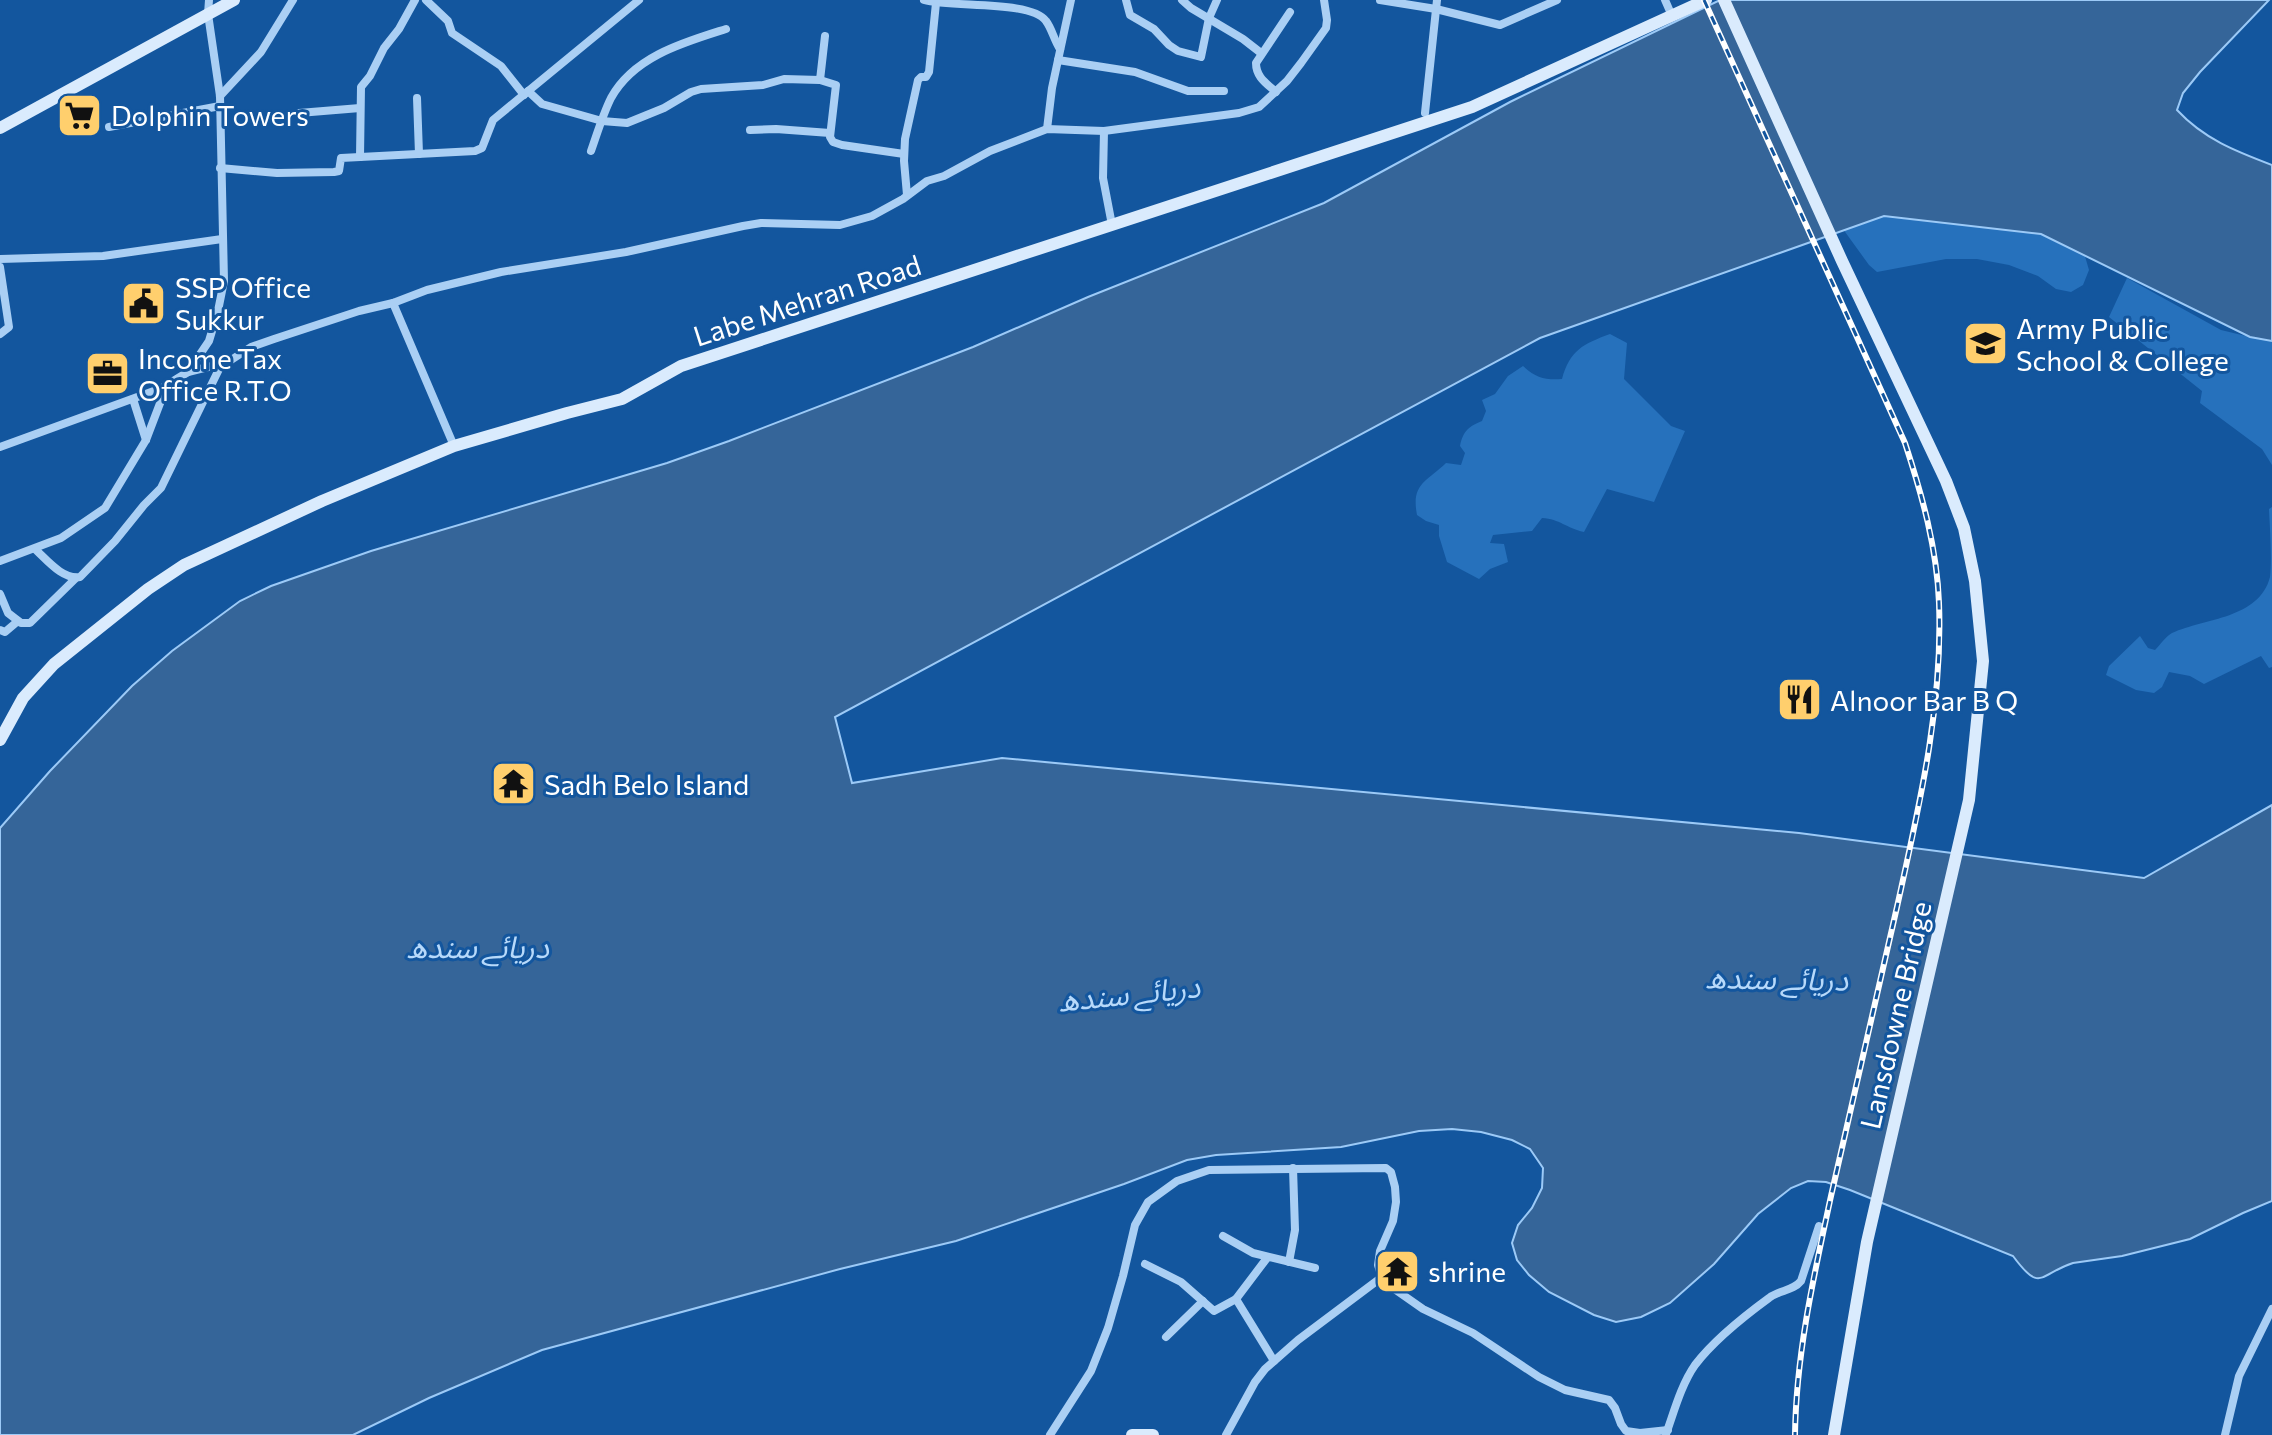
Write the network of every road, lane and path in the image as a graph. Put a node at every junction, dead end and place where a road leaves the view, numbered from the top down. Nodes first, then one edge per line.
1 (209, 0) edge
2 (234, 0) edge
3 (293, 0) edge
4 (415, 0) edge
5 (426, 0) edge
6 (639, 0) edge
7 (924, 0) edge
8 (1071, 0) edge
9 (1126, 0) edge
10 (1182, 0) edge
11 (1217, 0) edge
12 (1380, 0) edge
13 (1557, 0) edge
14 (1665, 0) edge
15 (1706, 0) edge
16 (1724, 0) edge
17 (1327, 2) edge
18 (936, 3) junction
19 (979, 3) edge
20 (1436, 4) edge
21 (1290, 12) dead end
22 (208, 14) junction
23 (1672, 16) junction
24 (1209, 18) junction
25 (726, 29) dead end
26 (825, 36) dead end
27 (1060, 49) junction
28 (1261, 53) junction
29 (1058, 60) junction
30 (820, 80) junction
31 (1224, 91) dead end
32 (1276, 92) junction
33 (526, 93) junction
34 (417, 98) dead end
35 (220, 101) junction
36 (360, 108) junction
37 (299, 113) dead end
38 (1425, 113) dead end
39 (602, 121) junction
40 (109, 127) dead end
41 (0, 128) edge
42 (1047, 129) junction
43 (750, 130) dead end
44 (1104, 131) junction
45 (830, 133) junction
46 (591, 151) dead end
47 (419, 154) junction
48 (904, 154) junction
49 (360, 157) junction
50 (220, 168) junction
51 (907, 195) junction
52 (1112, 225) junction
53 (222, 239) junction
54 (0, 259) edge
55 (0, 267) edge
56 (393, 303) junction
57 (0, 334) edge
58 (222, 363) junction
59 (188, 372) junction
60 (167, 385) junction
61 (133, 399) junction
62 (146, 440) junction
63 (454, 446) junction
64 (0, 447) edge
65 (35, 549) junction
66 (0, 561) edge
67 (76, 578) junction
68 (0, 594) edge
69 (18, 621) junction
70 (0, 630) edge
71 (0, 740) edge
72 (1293, 1168) junction
73 (1819, 1226) dead end
74 (1223, 1236) dead end
75 (1267, 1258) junction
76 (1289, 1262) junction
77 (1145, 1264) dead end
78 (1315, 1268) dead end
79 (1382, 1277) junction
80 (1236, 1299) junction
81 (1203, 1301) junction
82 (2272, 1309) edge
83 (1166, 1337) dead end
84 (1274, 1361) junction
85 (1667, 1433) edge
86 (1050, 1435) edge
87 (1132, 1435) edge
88 (1153, 1435) edge
89 (1226, 1435) edge
90 (1834, 1435) edge
91 (2225, 1435) edge

1 - 22 street
2 - 22 street
3 - 35 street
4 - 36 street
5 - 33 street
6 - 33 street
7 - 18 street
8 - 27 street
9 - 24 street
10 - 24 street
11 - 24 street
12 - 20 street
13 - 20 street
14 - 23 street
15 - 23 street, Labe Mehran Road
16 - 90 street, Lansdowne Bridge
17 - 32 street
18 - 19 street
18 - 48 street
19 - 27 street
20 - 38 street
21 - 28 street
22 - 35 street
22 - 41 street
23 - 52 street, Labe Mehran Road
24 - 28 street
25 - 39 street
26 - 30 street
27 - 29 street
28 - 32 street
29 - 31 street
29 - 42 street
30 - 39 street
30 - 45 street
32 - 44 street
33 - 39 street
33 - 47 street
34 - 47 street
35 - 40 street
35 - 50 street
36 - 37 street
36 - 49 street
39 - 46 street
42 - 44 street
42 - 51 street
43 - 45 street
44 - 52 street
45 - 48 street
47 - 49 street
48 - 51 street
49 - 50 street
50 - 53 street
51 - 56 street
52 - 63 street, Labe Mehran Road
53 - 54 street
53 - 59 street
55 - 57 street
56 - 58 street
56 - 63 street
58 - 59 street
58 - 67 street
59 - 60 street
60 - 61 street
60 - 62 street
61 - 62 street
61 - 64 street
62 - 65 street
63 - 71 street, Labe Mehran Road
65 - 66 street
65 - 67 street
67 - 69 street
68 - 69 street
69 - 70 street
72 - 76 street
72 - 79 street
72 - 86 street
73 - 85 street
74 - 75 street
75 - 76 street
75 - 80 street
76 - 78 street
77 - 81 street
79 - 84 street
79 - 85 street
80 - 81 street
80 - 84 street
81 - 83 street
82 - 91 street
84 - 89 street
87 - 88 street

